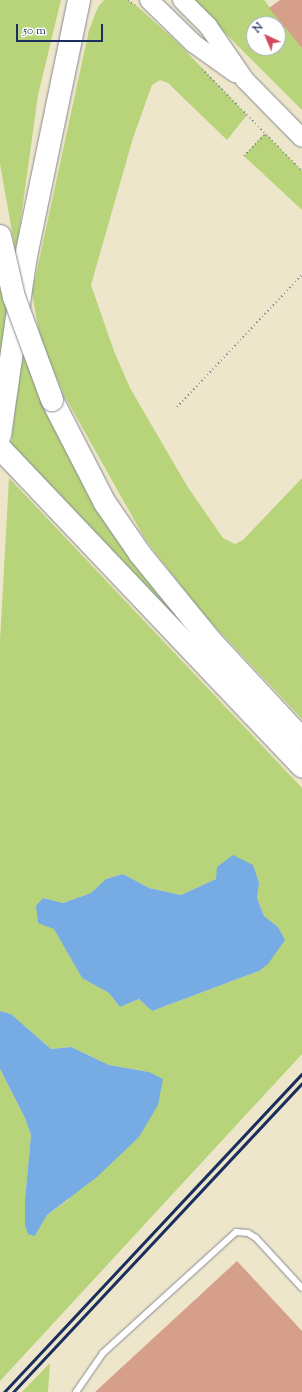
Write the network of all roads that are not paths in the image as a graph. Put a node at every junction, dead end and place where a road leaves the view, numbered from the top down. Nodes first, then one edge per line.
1 (79, 0) edge
2 (182, 0) edge
3 (143, 3) edge
4 (246, 80) junction
5 (302, 138) edge
6 (0, 236) edge
7 (0, 435) edge
8 (0, 448) edge
9 (302, 739) edge
10 (302, 766) edge
11 (302, 1288) edge
12 (76, 1392) edge

1 - 7 highway
2 - 4 street
3 - 4 street
4 - 5 street
6 - 9 highway, bridge
8 - 10 highway
11 - 12 lane

